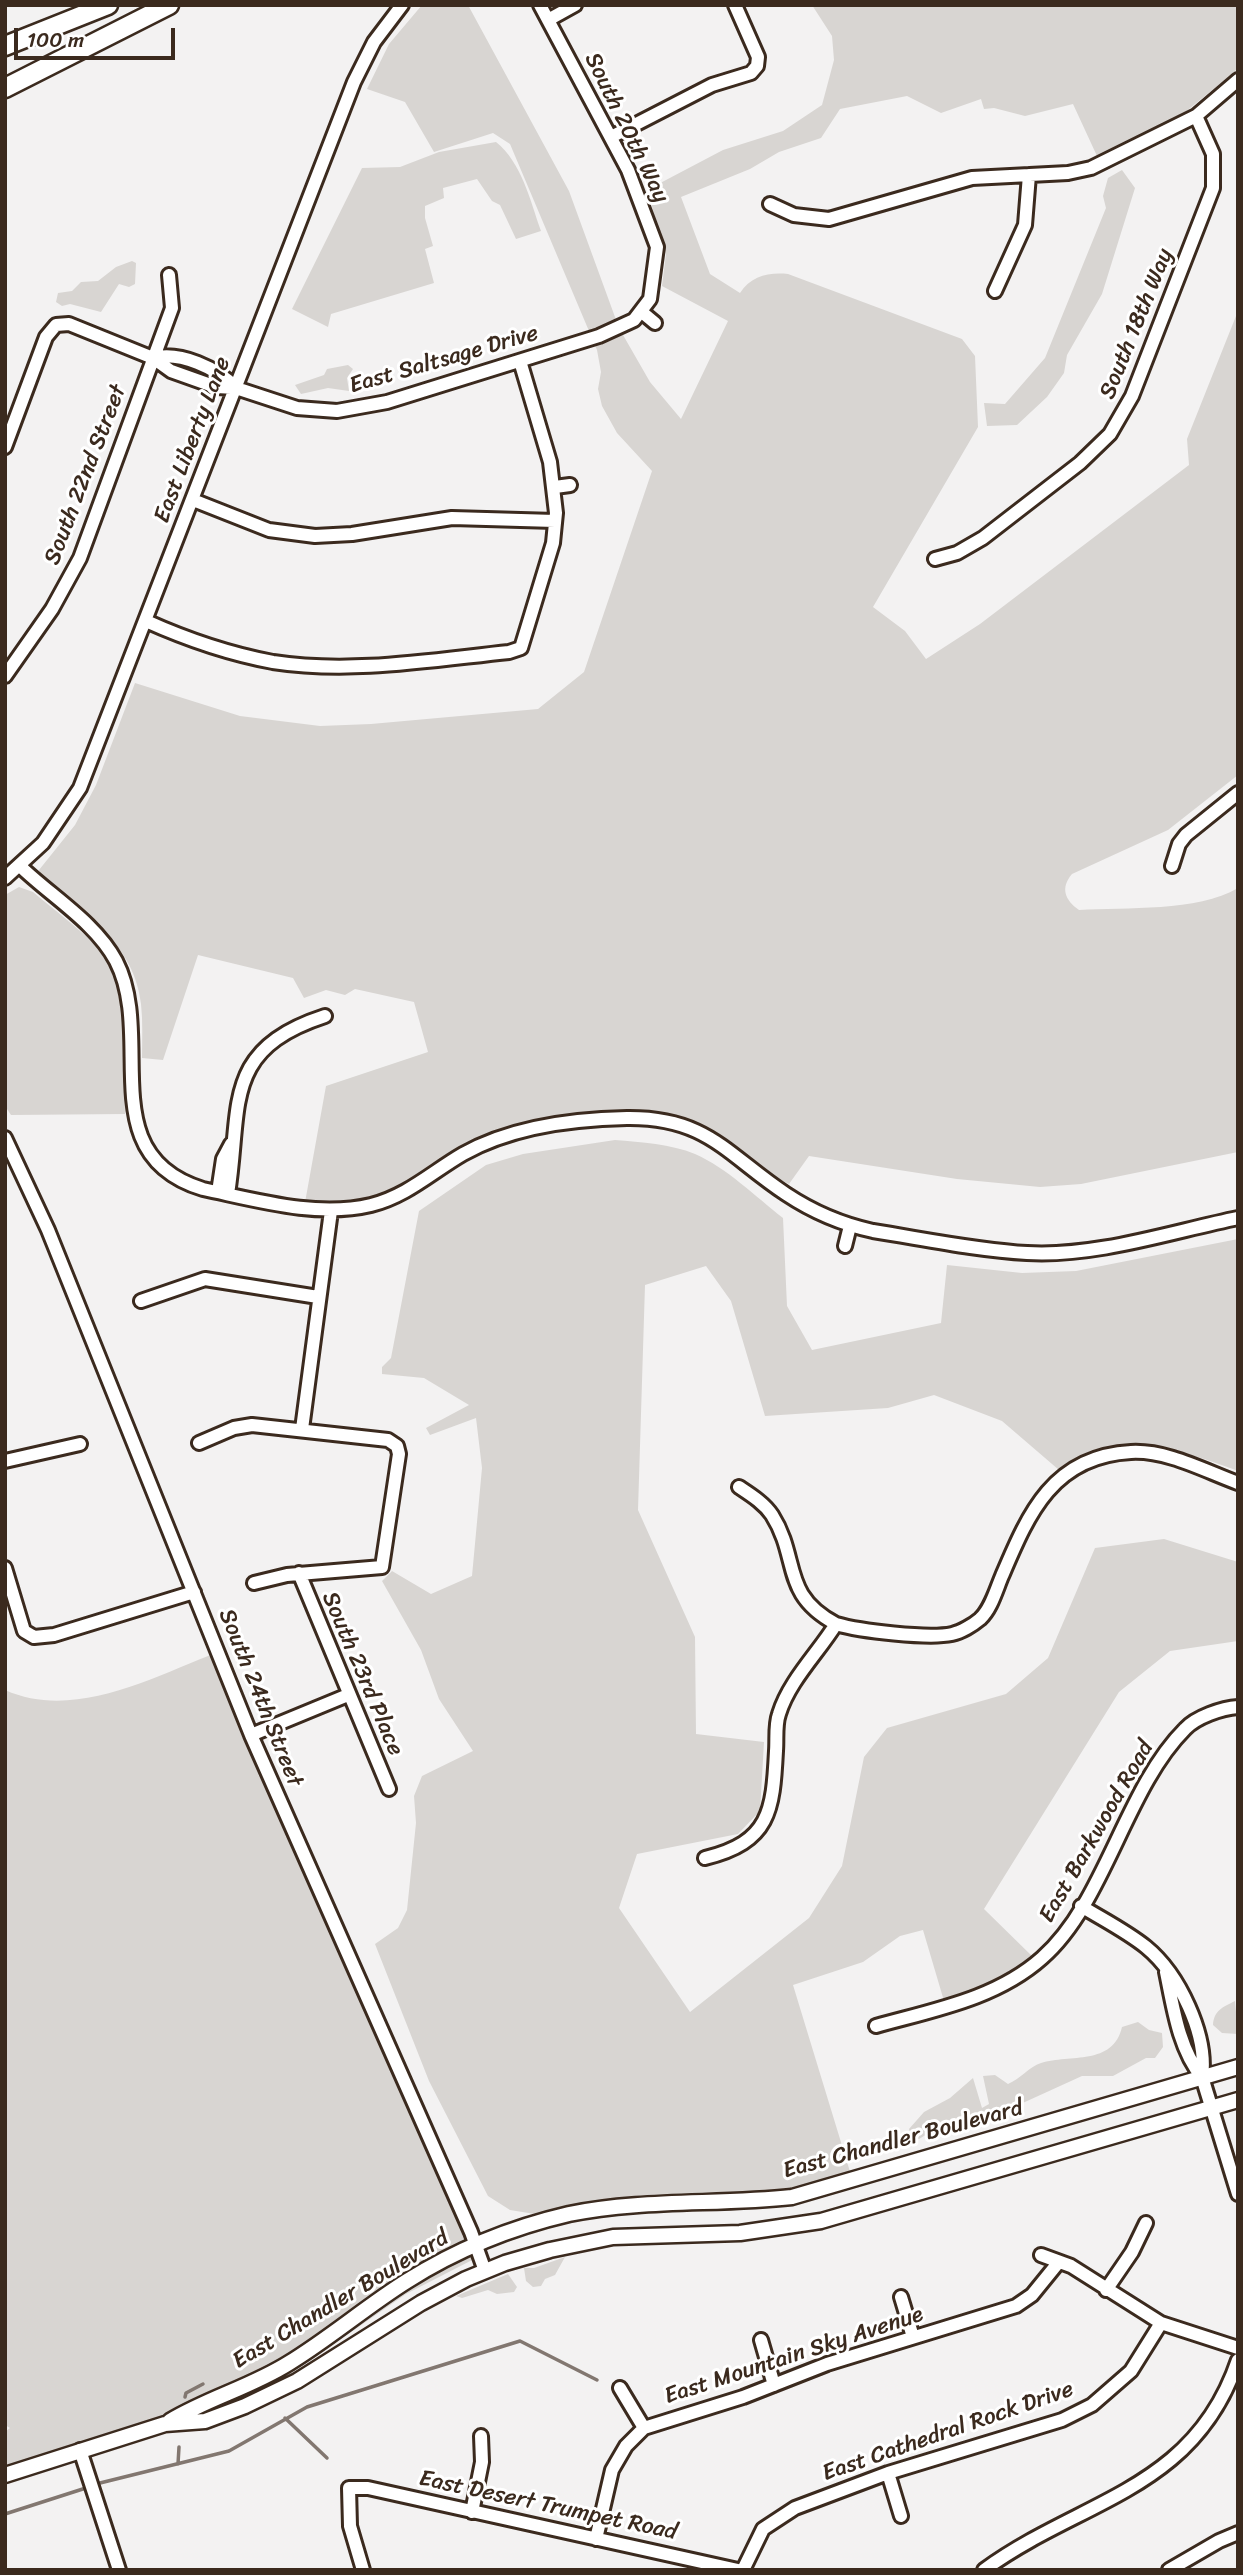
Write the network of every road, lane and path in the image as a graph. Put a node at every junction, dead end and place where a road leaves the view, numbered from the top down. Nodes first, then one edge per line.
1 (108, 5) edge
2 (169, 5) edge
3 (402, 5) edge
4 (540, 5) edge
5 (576, 5) edge
6 (735, 5) edge
7 (548, 20) junction
8 (5, 46) edge
9 (1238, 80) edge
10 (5, 88) edge
11 (1196, 116) junction
12 (611, 137) junction
13 (1029, 176) junction
14 (770, 204) dead end
15 (169, 275) dead end
16 (995, 291) dead end
17 (643, 313) junction
18 (655, 323) dead end
19 (153, 358) junction
20 (520, 360) junction
21 (190, 362) junction
22 (185, 377) junction
23 (236, 388) junction
24 (5, 447) edge
25 (570, 485) dead end
26 (555, 487) junction
27 (193, 500) junction
28 (555, 521) junction
29 (936, 559) dead end
30 (146, 621) junction
31 (5, 676) edge
32 (1238, 793) edge
33 (1172, 866) dead end
34 (21, 867) junction
35 (5, 878) edge
36 (325, 1016) dead end
37 (5, 1138) edge
38 (223, 1193) junction
39 (331, 1210) junction
40 (1238, 1218) edge
41 (850, 1226) junction
42 (845, 1246) dead end
43 (318, 1297) junction
44 (141, 1301) dead end
45 (302, 1429) junction
46 (199, 1443) dead end
47 (80, 1444) dead end
48 (5, 1461) edge
49 (1238, 1483) edge
50 (739, 1487) dead end
51 (5, 1568) edge
52 (299, 1573) junction
53 (254, 1583) dead end
54 (194, 1592) junction
55 (836, 1624) junction
56 (348, 1695) junction
57 (1238, 1707) edge
58 (251, 1735) junction
59 (390, 1789) dead end
60 (705, 1858) dead end
61 (1081, 1906) junction
62 (876, 2026) dead end
63 (1238, 2067) edge
64 (1202, 2077) junction
65 (1238, 2100) edge
66 (1211, 2107) junction
67 (1238, 2194) edge
68 (1146, 2223) dead end
69 (476, 2246) junction
70 (1041, 2255) dead end
71 (1058, 2263) junction
72 (485, 2271) junction
73 (1106, 2290) junction
74 (901, 2297) dead end
75 (1161, 2323) junction
76 (913, 2337) junction
77 (761, 2340) dead end
78 (1238, 2348) edge
79 (1238, 2360) edge
80 (774, 2385) junction
81 (620, 2388) dead end
82 (165, 2424) junction
83 (644, 2428) junction
84 (481, 2436) dead end
85 (79, 2450) junction
86 (888, 2473) junction
87 (5, 2475) edge
88 (472, 2512) junction
89 (901, 2516) dead end
90 (1238, 2533) edge
91 (596, 2539) junction
92 (119, 2570) edge
93 (363, 2570) edge
94 (741, 2570) edge
95 (984, 2570) edge
96 (1169, 2570) edge

1 - 8 highway
2 - 10 highway
3 - 23 street, East Liberty Lane
4 - 7 street, South 20th Way
5 - 7 street
6 - 12 street
7 - 12 street, South 20th Way
9 - 11 street
11 - 13 street
11 - 29 street, South 18th Way
12 - 17 street, South 20th Way
13 - 14 street
13 - 16 street
15 - 19 street, South 22nd Street
17 - 18 street
17 - 20 street, East Saltsage Drive
19 - 21 street, East Saltsage Drive
19 - 22 street, East Saltsage Drive
19 - 24 street, East Saltsage Drive
19 - 31 street, South 22nd Street
20 - 23 street, East Saltsage Drive
20 - 26 street
21 - 22 street
21 - 23 street, East Saltsage Drive
22 - 23 street, East Saltsage Drive
23 - 27 street, East Liberty Lane
25 - 26 street
26 - 28 street
27 - 28 street
27 - 30 street, East Liberty Lane
28 - 30 street
30 - 34 street, East Liberty Lane
32 - 33 street
34 - 35 street, East Liberty Lane
34 - 38 street
36 - 38 street
37 - 54 street, South 24th Street
38 - 39 street
39 - 41 street
39 - 43 street
40 - 41 street
41 - 42 street
43 - 44 street
43 - 45 street
45 - 46 street
45 - 52 street
47 - 48 street
49 - 55 street
50 - 55 street
51 - 54 street
52 - 53 street
52 - 56 street, South 23rd Place
54 - 58 street, South 24th Street
55 - 60 street
56 - 58 street
56 - 59 street, South 23rd Place
57 - 61 street, East Barkwood Road
58 - 69 street, South 24th Street
61 - 62 street, East Barkwood Road
61 - 64 street
63 - 64 main road, East Chandler Boulevard
64 - 66 street
64 - 69 main road, East Chandler Boulevard
65 - 66 main road, East Chandler Boulevard
66 - 67 street
66 - 72 main road, East Chandler Boulevard
68 - 73 street
69 - 72 street, South 24th Street
69 - 82 main road, East Chandler Boulevard
70 - 71 street
71 - 73 street
71 - 76 street, East Mountain Sky Avenue
72 - 82 main road, East Chandler Boulevard
73 - 75 street
74 - 76 street
75 - 78 street
75 - 86 street, East Cathedral Rock Drive
76 - 80 street, East Mountain Sky Avenue
77 - 80 street
79 - 95 street
80 - 83 street, East Mountain Sky Avenue
81 - 83 street
82 - 85 main road, East Chandler Boulevard
83 - 91 street, East Mountain Sky Avenue
84 - 88 street
85 - 87 main road, East Chandler Boulevard
85 - 92 street
86 - 89 street
86 - 94 street, East Cathedral Rock Drive
88 - 91 street, East Desert Trumpet Road
88 - 93 street, East Desert Trumpet Road
90 - 96 street
91 - 94 street, East Desert Trumpet Road

